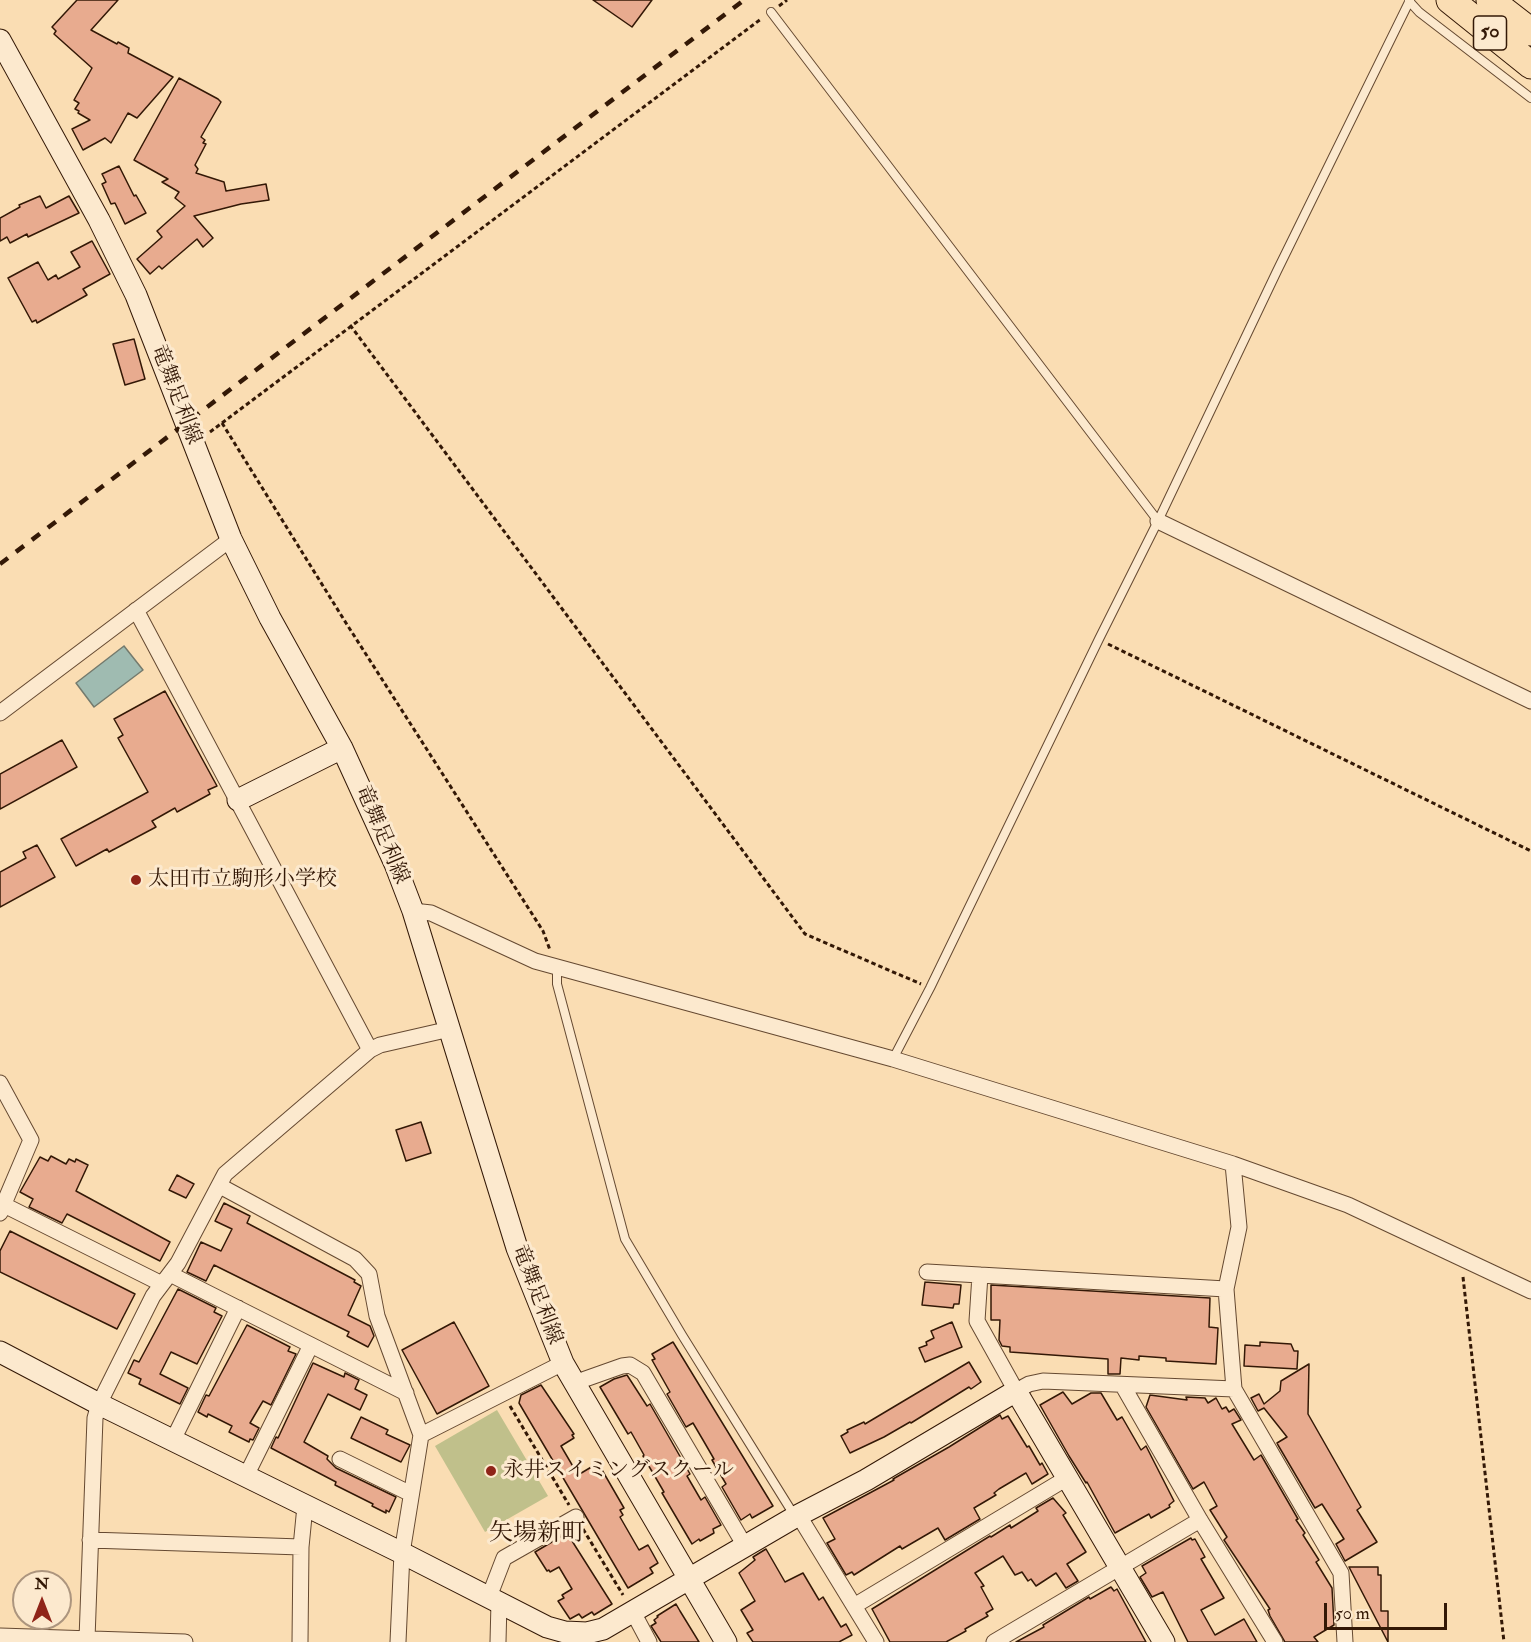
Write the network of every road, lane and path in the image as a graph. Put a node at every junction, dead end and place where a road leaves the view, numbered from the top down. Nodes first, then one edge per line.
1 (1449, 0) edge
2 (1490, 0) edge
3 (1409, 1) edge
4 (771, 12) joint
5 (1531, 32) edge
6 (0, 40) edge
7 (1531, 65) edge
8 (1531, 98) edge
9 (350, 325) junction
10 (222, 423) junction
11 (193, 443) junction
12 (1158, 521) junction
13 (231, 539) junction
14 (135, 610) junction
15 (1099, 639) junction
16 (1531, 701) edge
17 (0, 713) edge
18 (342, 748) junction
19 (238, 800) junction
20 (1531, 851) edge
21 (413, 912) junction
22 (556, 966) junction
23 (930, 988) junction
24 (450, 1029) junction
25 (370, 1050) junction
26 (893, 1059) junction
27 (0, 1083) edge
28 (1233, 1164) junction
29 (220, 1186) junction
30 (2, 1209) edge
31 (1461, 1257) junction
32 (927, 1272) dead end
33 (980, 1275) junction
34 (166, 1279) junction
35 (1226, 1289) junction
36 (1531, 1292) edge
37 (238, 1308) junction
38 (311, 1345) junction
39 (0, 1352) edge
40 (562, 1363) junction
41 (574, 1383) junction
42 (1123, 1386) junction
43 (1234, 1389) junction
44 (1016, 1391) junction
45 (406, 1393) junction
46 (99, 1404) junction
47 (421, 1435) junction
48 (173, 1440) junction
49 (340, 1459) dead end
50 (246, 1476) junction
51 (1067, 1478) junction
52 (411, 1494) junction
53 (305, 1506) junction
54 (797, 1516) junction
55 (576, 1517) dead end
56 (1200, 1520) junction
57 (90, 1540) junction
58 (746, 1546) junction
59 (301, 1547) junction
60 (402, 1553) junction
61 (1120, 1567) junction
62 (689, 1579) junction
63 (494, 1599) junction
64 (855, 1606) junction
65 (633, 1612) junction
66 (0, 1636) edge
67 (87, 1639) junction
68 (185, 1642) edge
69 (300, 1642) edge
70 (398, 1642) edge
71 (498, 1642) edge
72 (650, 1642) edge
73 (726, 1642) edge
74 (876, 1642) edge
75 (994, 1642) edge
76 (1164, 1642) edge
77 (1275, 1642) edge
78 (1345, 1642) edge
79 (1504, 1642) edge

1 - 7 highway, 50
2 - 5 highway, 50
3 - 8 lane
3 - 12 lane
4 - 9 path
4 - 12 lane
6 - 11 main road, 竜舞足利線
9 - 10 path
9 - 23 path
10 - 11 path
10 - 22 path
11 - 13 main road, 竜舞足利線
12 - 15 lane
12 - 16 street
13 - 14 street
13 - 18 main road, 竜舞足利線
14 - 17 street
14 - 19 street
15 - 20 path
15 - 23 lane
18 - 19 main road
18 - 21 main road, 竜舞足利線
19 - 25 street
21 - 22 street
21 - 24 main road, 竜舞足利線
22 - 26 street
22 - 54 lane
23 - 26 lane
24 - 25 street
24 - 40 main road, 竜舞足利線
25 - 29 street
26 - 28 street
27 - 30 street
28 - 31 street
28 - 35 street
29 - 34 street
29 - 45 street
30 - 34 street
31 - 36 street
31 - 79 path
32 - 33 street
33 - 35 street
33 - 44 street
34 - 37 street
34 - 46 street
35 - 43 street
37 - 38 street
37 - 48 street
38 - 45 street
38 - 50 street
39 - 46 main road
40 - 41 main road, 竜舞足利線
40 - 47 street
41 - 58 street
41 - 62 main road, 竜舞足利線
42 - 43 street
42 - 44 street
42 - 56 street
43 - 78 street
44 - 51 main road
44 - 54 main road
45 - 47 street
46 - 48 main road
46 - 57 street
47 - 52 street
48 - 50 main road
49 - 52 street
50 - 53 main road
51 - 61 main road
51 - 64 street
52 - 60 street
53 - 59 street
53 - 60 main road
54 - 58 main road
54 - 64 street
55 - 63 street
56 - 61 street
56 - 77 street
57 - 59 street
57 - 67 street
58 - 62 main road
59 - 69 street
60 - 63 main road
60 - 70 street
61 - 75 street
61 - 76 main road
62 - 65 main road
62 - 73 main road, 竜舞足利線
63 - 65 main road
63 - 71 street
64 - 74 street
65 - 72 street
66 - 67 street
67 - 68 street

